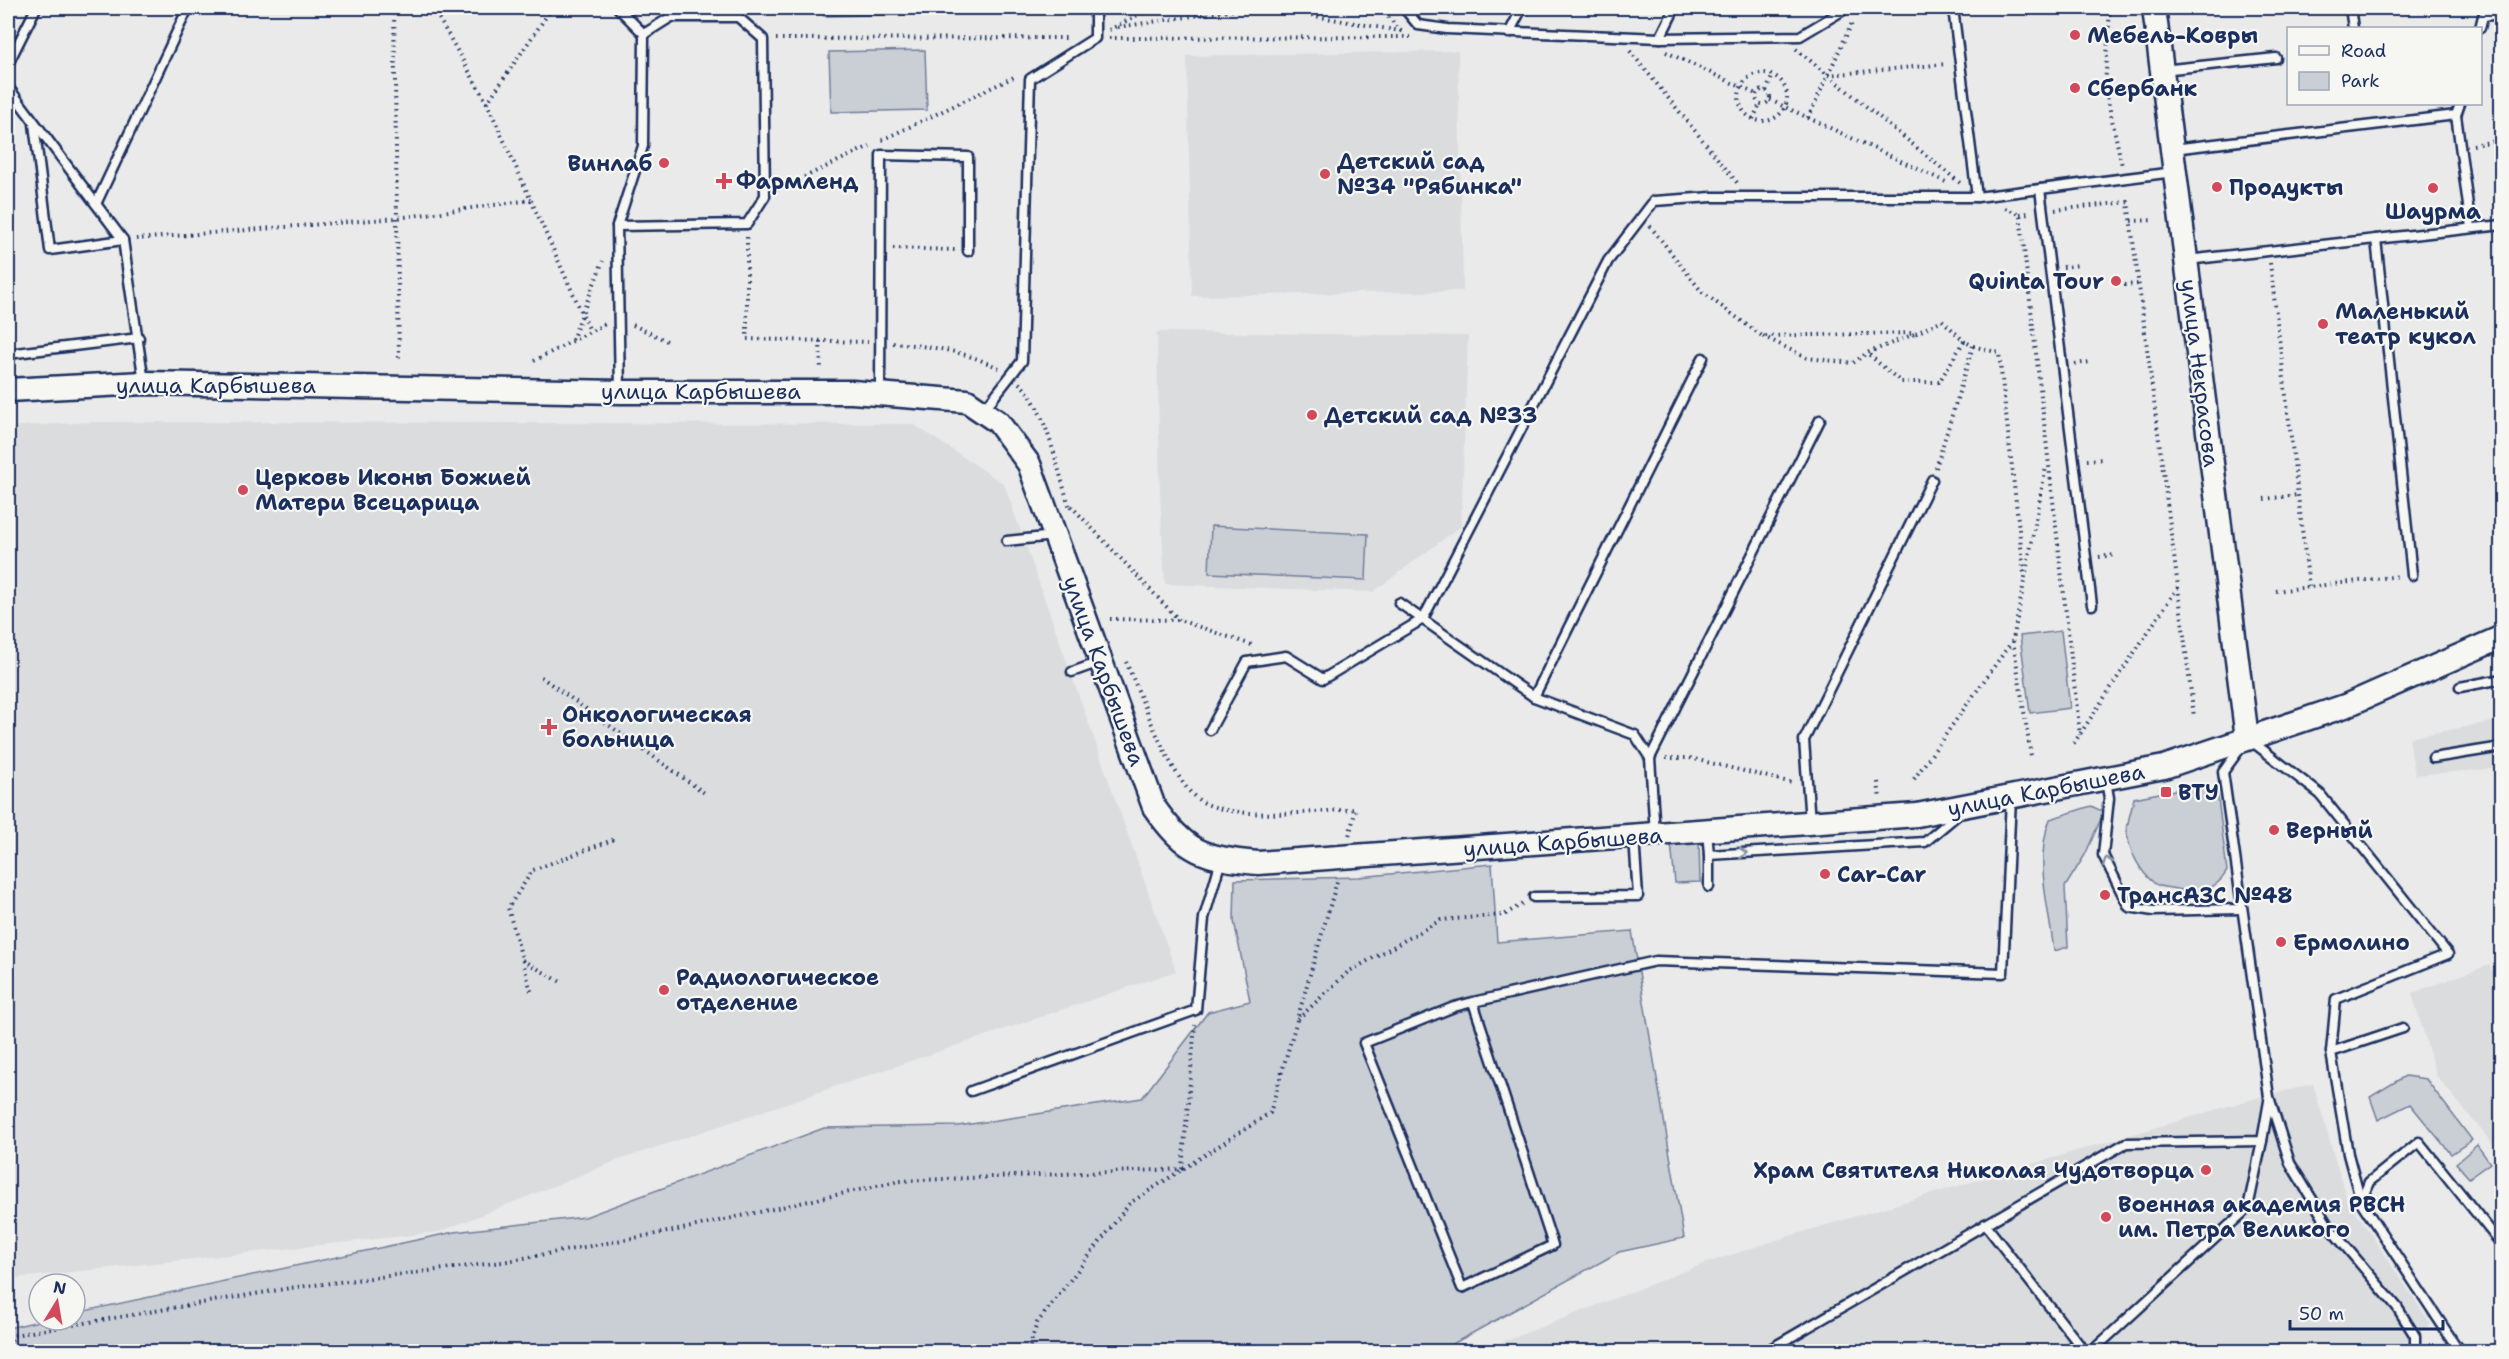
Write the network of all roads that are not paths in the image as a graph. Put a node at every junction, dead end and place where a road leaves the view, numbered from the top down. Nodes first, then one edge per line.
1 (36, 8) edge
2 (188, 8) edge
3 (618, 8) edge
4 (1095, 8) edge
5 (1404, 8) edge
6 (1522, 8) edge
7 (1675, 8) edge
8 (1847, 8) edge
9 (1953, 8) edge
10 (2154, 8) edge
11 (2350, 8) edge
12 (672, 12) edge
13 (2502, 15) edge
14 (2354, 27) edge
15 (2480, 27) edge
16 (1509, 33) junction
17 (644, 34) junction
18 (1660, 38) junction
19 (2276, 58) dead end
20 (8, 64) edge
21 (2162, 70) junction
22 (8, 87) edge
23 (2460, 105) edge
24 (2457, 115) junction
25 (33, 122) junction
26 (2172, 149) junction
27 (2175, 172) junction
28 (2040, 189) junction
29 (1977, 197) junction
30 (96, 204) junction
31 (2502, 225) edge
32 (617, 226) junction
33 (2471, 228) junction
34 (2376, 239) junction
35 (123, 240) junction
36 (968, 251) road end
37 (2186, 261) junction
38 (139, 338) junction
39 (8, 354) edge
40 (1703, 358) dead end
41 (144, 383) junction
42 (8, 390) edge
43 (621, 392) junction
44 (880, 394) junction
45 (983, 412) junction
46 (1820, 420) dead end
47 (1932, 480) road end
48 (1055, 536) junction
49 (1007, 541) dead end
50 (2412, 575) road end
51 (1399, 603) dead end
52 (2092, 605) dead end
53 (1423, 619) junction
54 (2502, 638) edge
55 (1100, 662) junction
56 (1072, 672) dead end
57 (2502, 679) edge
58 (2460, 687) dead end
59 (1534, 697) junction
60 (1210, 729) dead end
61 (2247, 738) junction
62 (2502, 747) edge
63 (1650, 758) junction
64 (2433, 758) dead end
65 (2106, 779) junction
66 (2011, 797) junction
67 (1970, 805) junction
68 (1810, 823) junction
69 (1707, 831) junction
70 (1645, 836) junction
71 (1708, 855) junction
72 (1221, 859) junction
73 (1709, 887) dead end
74 (1534, 897) road end
75 (2241, 909) junction
76 (1473, 1002) junction
77 (2403, 1028) dead end
78 (2331, 1052) junction
79 (971, 1091) dead end
80 (2269, 1097) junction
81 (2262, 1141) junction
82 (2361, 1202) junction
83 (1985, 1224) junction
84 (2502, 1245) edge
85 (1765, 1352) edge
86 (2085, 1352) edge
87 (2091, 1352) edge
88 (2415, 1352) edge
89 (2460, 1352) edge

1 - 20 lane
2 - 30 lane
3 - 17 lane
4 - 45 lane
5 - 16 lane
6 - 16 lane
7 - 18 lane
8 - 18 lane
9 - 29 lane
10 - 21 street, улица Некрасова
11 - 14 lane
12 - 17 lane
12 - 32 lane
13 - 15 lane
16 - 18 lane
17 - 32 lane
19 - 21 lane
21 - 26 street, улица Некрасова
22 - 25 lane
23 - 24 lane
24 - 26 lane
24 - 33 lane
25 - 30 lane
25 - 35 lane
26 - 27 street, улица Некрасова
27 - 28 lane
27 - 37 street, улица Некрасова
28 - 29 lane
28 - 52 lane
29 - 53 lane
30 - 35 lane
31 - 33 lane
32 - 43 lane
33 - 34 lane
34 - 37 lane
34 - 50 lane
35 - 38 lane
36 - 44 lane
37 - 61 street, улица Некрасова
38 - 39 lane
38 - 41 lane
40 - 59 lane
41 - 42 street, улица Карбышева
41 - 43 street, улица Карбышева
43 - 44 street, улица Карбышева
44 - 45 street, улица Карбышева
45 - 48 street, улица Карбышева
46 - 63 lane
47 - 68 lane
48 - 49 lane
48 - 55 street, улица Карбышева
51 - 53 lane
53 - 59 lane
53 - 60 lane
54 - 61 street, улица Карбышева
55 - 56 lane
55 - 72 street, улица Карбышева
57 - 58 lane
59 - 63 lane
61 - 65 street, улица Карбышева
61 - 75 lane
61 - 78 lane
62 - 64 lane
63 - 70 lane
65 - 66 street, улица Карбышева
75 -> 65 lane
66 - 67 street, улица Карбышева
66 - 76 lane
67 - 68 street, улица Карбышева
71 -> 67 lane
68 - 69 street, улица Карбышева
69 - 70 street, улица Карбышева
69 - 71 lane
70 - 72 street, улица Карбышева
70 - 74 lane
71 - 73 lane
72 - 79 lane
75 - 80 lane
76 - 76 lane
77 - 78 lane
78 - 82 lane
80 - 81 lane
80 - 88 lane
81 - 83 lane
81 - 87 lane
82 - 84 lane
82 - 89 lane
83 - 85 lane
83 - 86 lane

